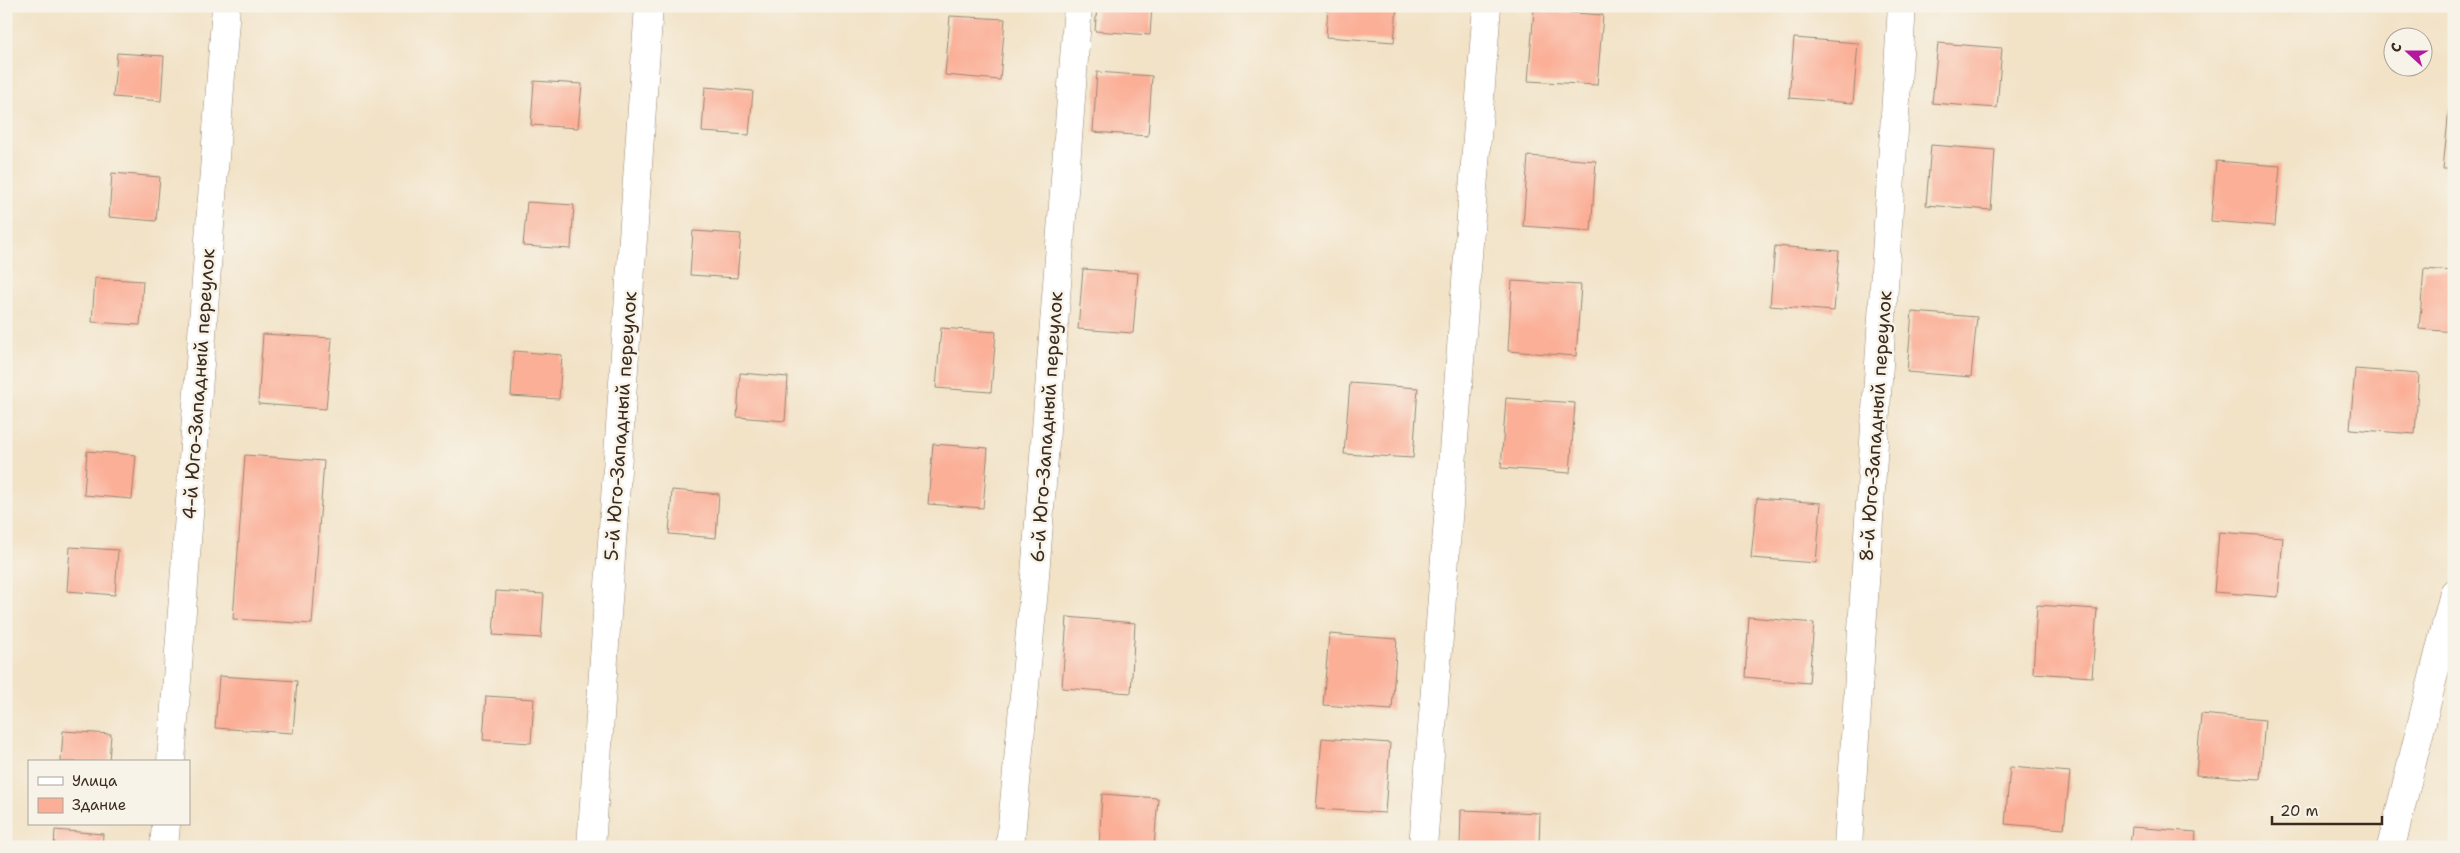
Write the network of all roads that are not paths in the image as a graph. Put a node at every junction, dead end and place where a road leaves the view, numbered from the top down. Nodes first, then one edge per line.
1 (226, 6) edge
2 (649, 6) edge
3 (1078, 6) edge
4 (1487, 6) edge
5 (1902, 6) edge
6 (2454, 593) edge
7 (171, 760) edge
8 (166, 826) edge
9 (164, 847) edge
10 (591, 847) edge
11 (1010, 847) edge
12 (1423, 847) edge
13 (1848, 847) edge
14 (2391, 847) edge

1 - 7 street, 4-й Юго-Западный переулок
2 - 10 street, 5-й Юго-Западный переулок
3 - 11 street, 6-й Юго-Западный переулок
4 - 12 street
5 - 13 street, 8-й Юго-Западный переулок
6 - 14 street
8 - 9 street

